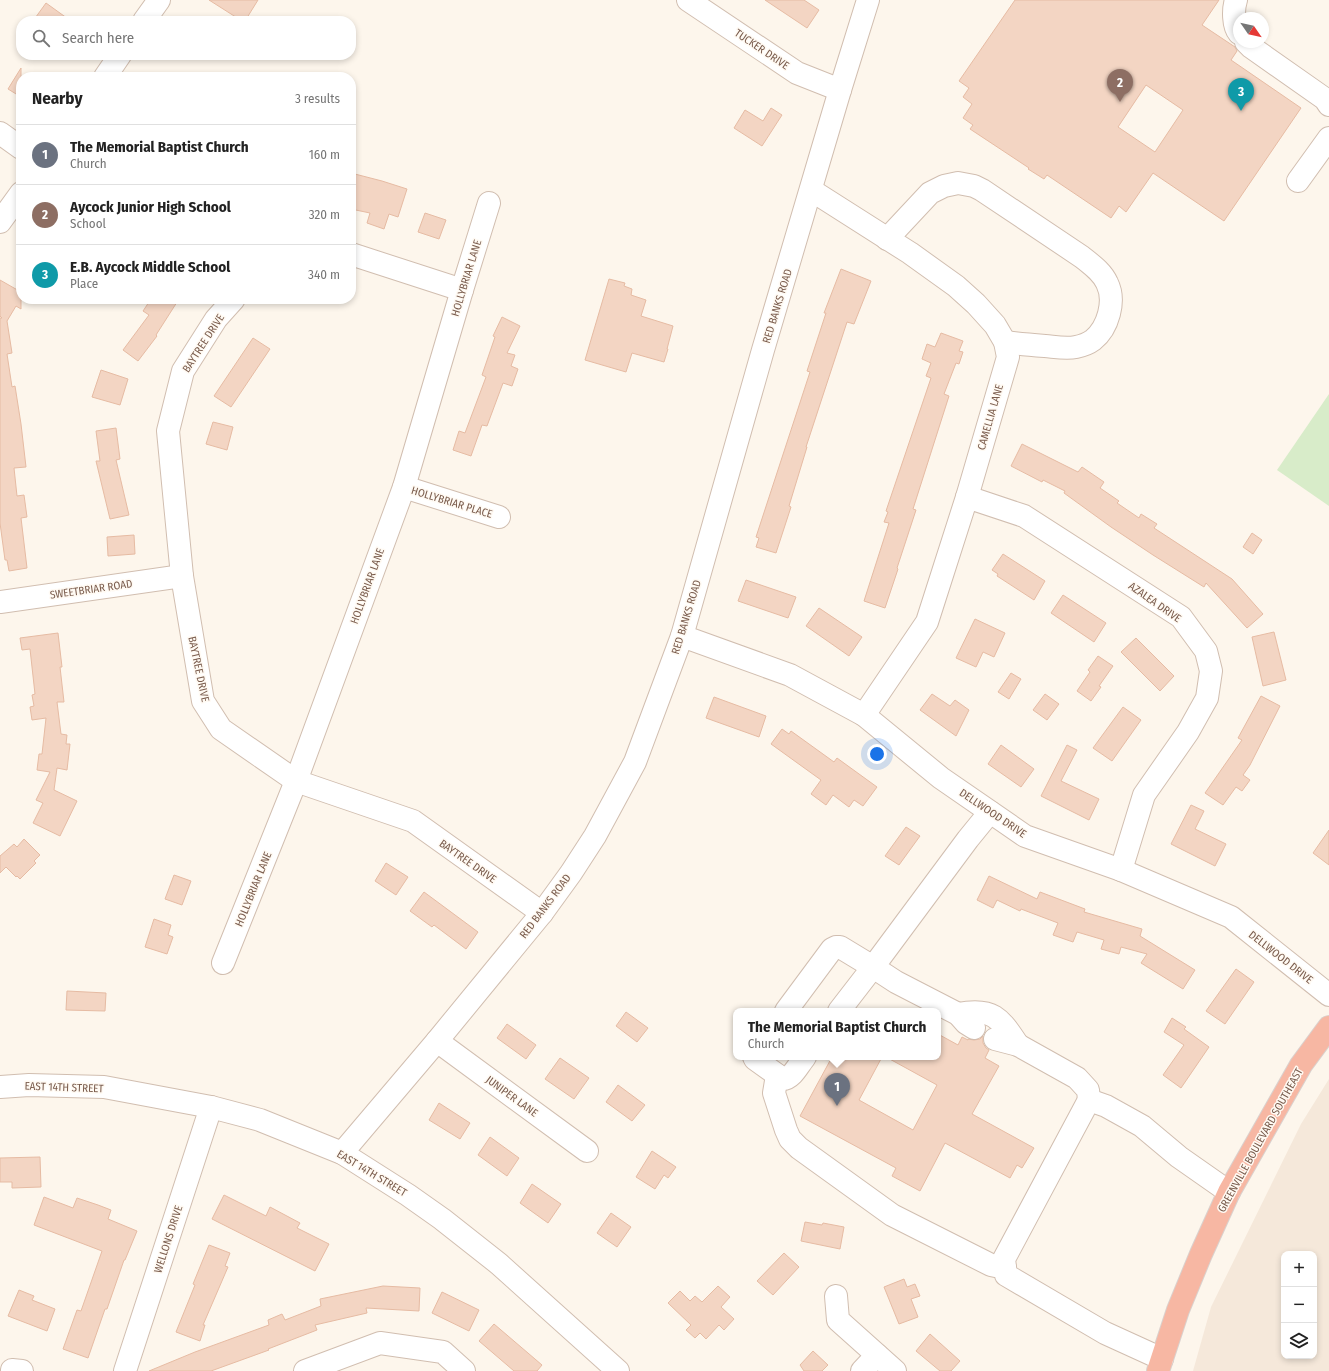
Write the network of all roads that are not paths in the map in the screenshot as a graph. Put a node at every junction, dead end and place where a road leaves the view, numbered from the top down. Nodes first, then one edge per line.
1 (160, 0) edge
2 (688, 0) edge
3 (868, 0) edge
4 (1236, 0) edge
5 (1234, 12) edge
6 (148, 16) edge
7 (1252, 48) edge
8 (117, 60) edge
9 (108, 72) edge
10 (840, 90) junction
11 (1329, 105) edge
12 (0, 133) edge
13 (1329, 138) edge
14 (16, 144) edge
15 (1298, 181) dead end
16 (811, 190) junction
17 (16, 200) edge
18 (489, 203) dead end
19 (0, 222) edge
20 (887, 239) junction
21 (356, 256) edge
22 (462, 290) junction
23 (230, 304) edge
24 (1005, 342) junction
25 (404, 487) junction
26 (966, 497) junction
27 (499, 517) dead end
28 (182, 576) junction
29 (0, 602) edge
30 (682, 636) junction
31 (864, 715) junction
32 (296, 781) junction
33 (990, 812) junction
34 (1121, 870) junction
35 (542, 913) junction
36 (223, 963) dead end
37 (873, 966) junction
38 (1329, 995) edge
39 (788, 1008) edge
40 (841, 1008) edge
41 (958, 1014) junction
42 (1329, 1027) edge
43 (974, 1028) dead end
44 (995, 1039) dead end
45 (437, 1041) junction
46 (1018, 1045) junction
47 (756, 1060) edge
48 (802, 1060) edge
49 (777, 1075) junction
50 (0, 1087) edge
51 (1089, 1100) junction
52 (211, 1107) junction
53 (587, 1151) dead end
54 (342, 1153) junction
55 (1229, 1192) junction
56 (1005, 1268) junction
57 (836, 1296) dead end
58 (877, 1355) junction
59 (1160, 1365) edge
60 (125, 1371) edge
61 (305, 1371) edge
62 (464, 1371) edge
63 (618, 1371) edge
64 (862, 1371) edge
65 (895, 1371) edge

1 - 6 street
2 - 10 street, TUCKER DRIVE
3 - 10 street, RED BANKS ROAD
4 - 5 street
7 - 11 street
8 - 9 street
10 - 16 street, RED BANKS ROAD
12 - 14 street
13 - 15 street
16 - 20 street, CAMELLIA LANE
16 - 30 street, RED BANKS ROAD
17 - 19 street
18 - 22 street, HOLLYBRIAR LANE
20 - 24 street, CAMELLIA LANE
20 - 24 street
21 - 22 street
22 - 25 street, HOLLYBRIAR LANE
23 - 28 street, BAYTREE DRIVE
24 - 26 street, CAMELLIA LANE
25 - 27 street, HOLLYBRIAR PLACE
25 - 32 street, HOLLYBRIAR LANE
26 - 31 street, CAMELLIA LANE
26 - 34 street, AZALEA DRIVE
28 - 29 street, SWEETBRIAR ROAD
28 - 32 street, BAYTREE DRIVE
30 - 31 street, DELLWOOD DRIVE
30 - 35 street, RED BANKS ROAD
31 - 33 street, DELLWOOD DRIVE
32 - 35 street, BAYTREE DRIVE
32 - 36 street, HOLLYBRIAR LANE
33 - 34 street, DELLWOOD DRIVE
33 - 37 street
34 - 38 street, DELLWOOD DRIVE
35 - 45 street, RED BANKS ROAD
37 - 39 street
37 - 40 street
37 - 41 street
41 - 43 street
41 - 46 street
42 - 55 highway, GREENVILLE BOULEVARD SOUTHEAST
44 - 46 street
45 - 53 street, JUNIPER LANE
45 - 54 street, RED BANKS ROAD
46 - 51 street
47 - 49 street
48 - 49 street
49 - 56 street
50 - 52 street, EAST 14TH STREET
51 - 55 street
51 - 56 street
52 - 54 street, EAST 14TH STREET
52 - 60 street, WELLONS DRIVE
54 - 63 street, EAST 14TH STREET
55 - 59 highway, GREENVILLE BOULEVARD SOUTHEAST
56 - 59 street
57 - 58 street
58 - 64 street
58 - 65 street
61 - 62 street

